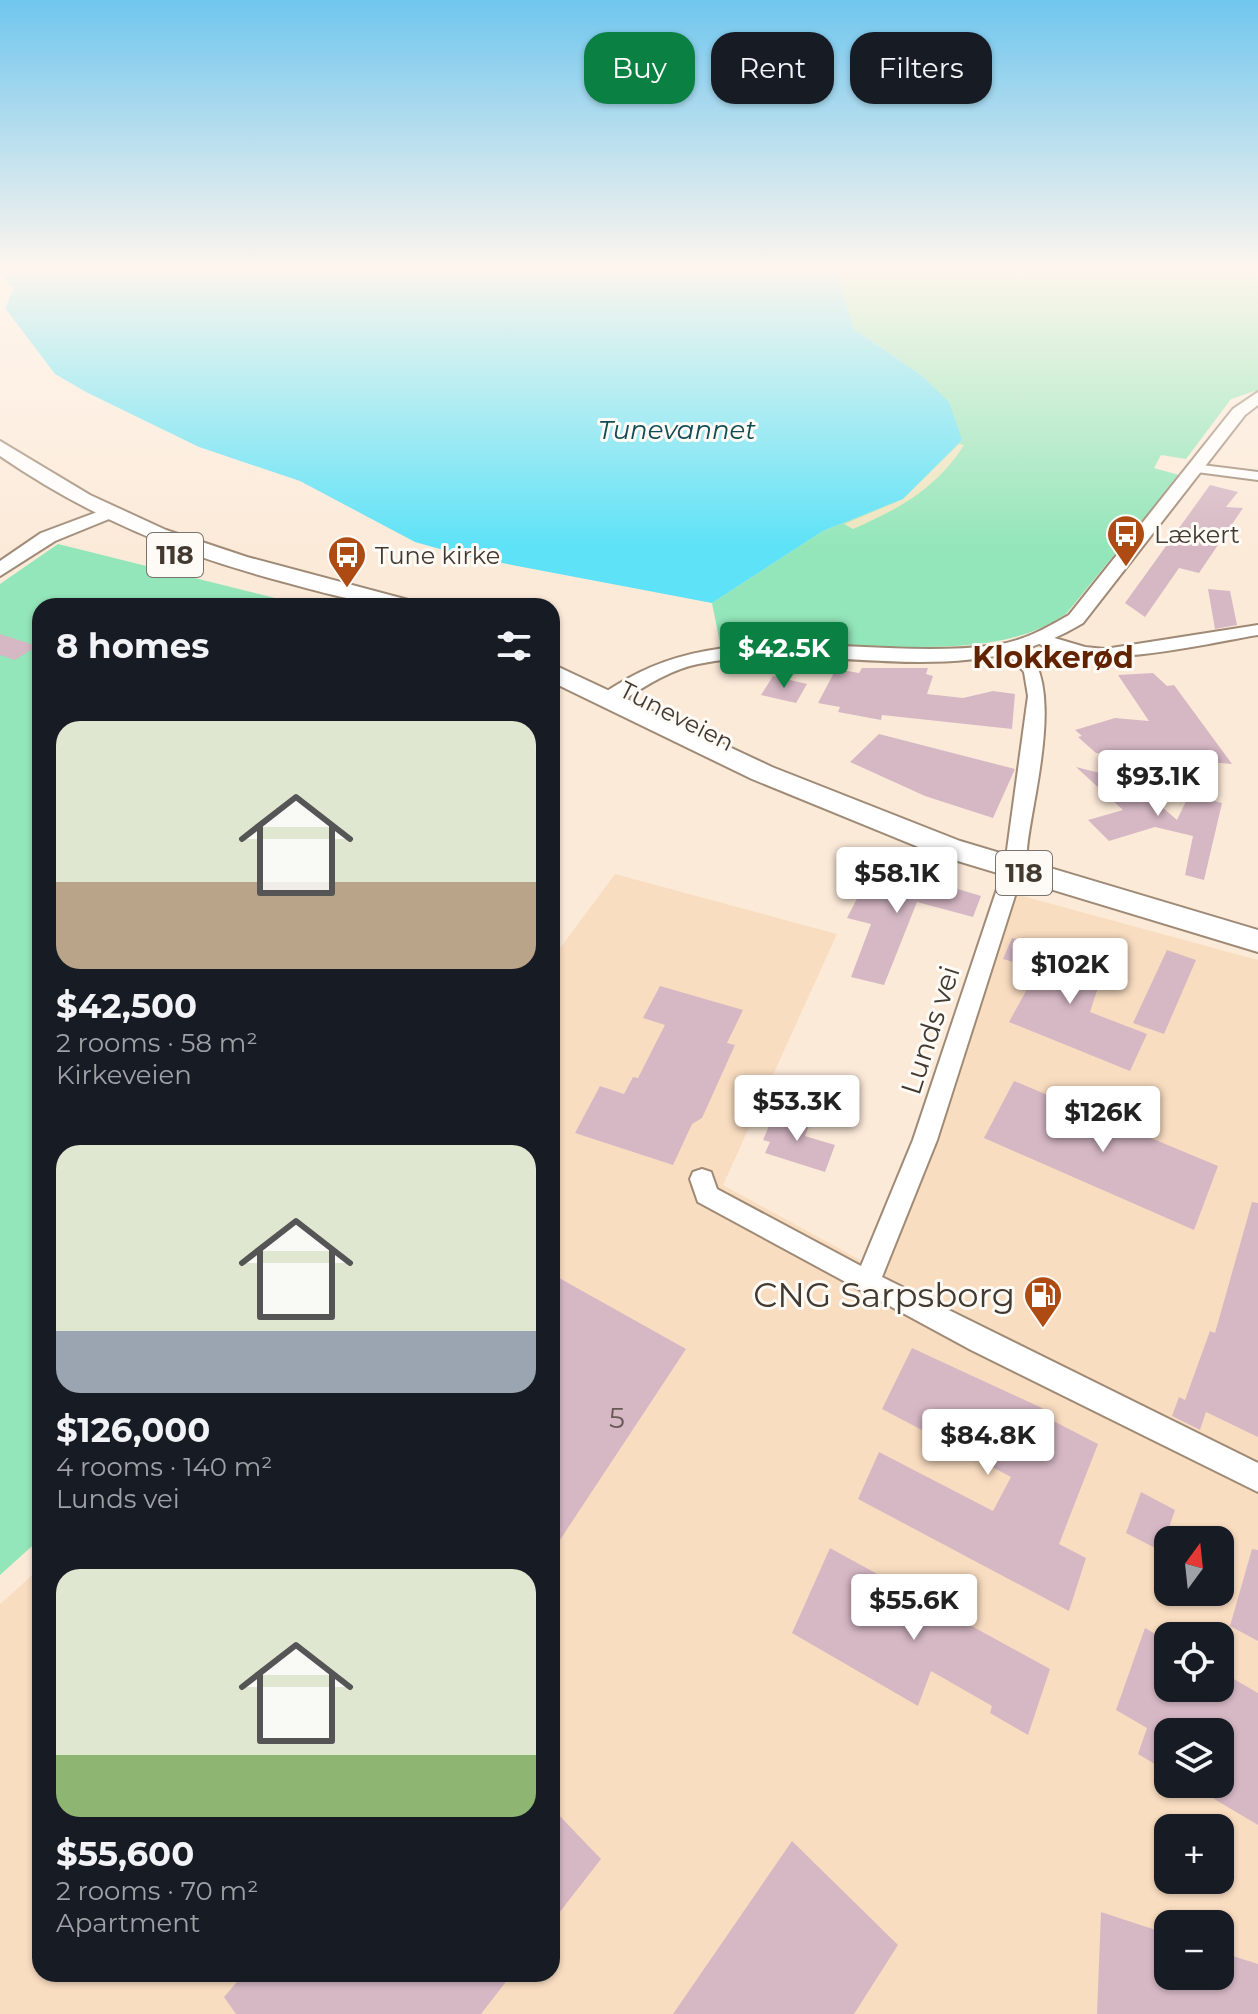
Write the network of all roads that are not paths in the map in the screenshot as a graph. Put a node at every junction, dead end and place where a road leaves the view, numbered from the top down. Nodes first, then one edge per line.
1 (1258, 397) edge
2 (0, 447) edge
3 (0, 463) edge
4 (1194, 468) junction
5 (1258, 476) edge
6 (98, 517) junction
7 (0, 570) edge
8 (337, 598) edge
9 (375, 598) edge
10 (1258, 630) edge
11 (1041, 639) junction
12 (1011, 648) junction
13 (560, 660) edge
14 (560, 675) edge
15 (617, 694) junction
16 (1017, 850) dead end
17 (1009, 883) dead end
18 (1258, 941) edge
19 (702, 1179) dead end
20 (867, 1283) junction
21 (1258, 1478) edge

1 - 4 street
2 - 6 main road, 118
3 - 6 main road, 118
4 - 5 street
4 - 11 street
6 - 7 street
6 - 8 main road, 118
6 - 9 main road, 118
10 - 11 street
11 - 12 street
12 - 15 street
12 - 16 street
13 - 15 main road, Tuneveien / 118
14 - 15 main road, Tuneveien / 118
15 - 18 main road, Tuneveien / 118
17 - 20 street, Lunds vei
19 - 20 street
20 - 21 street

